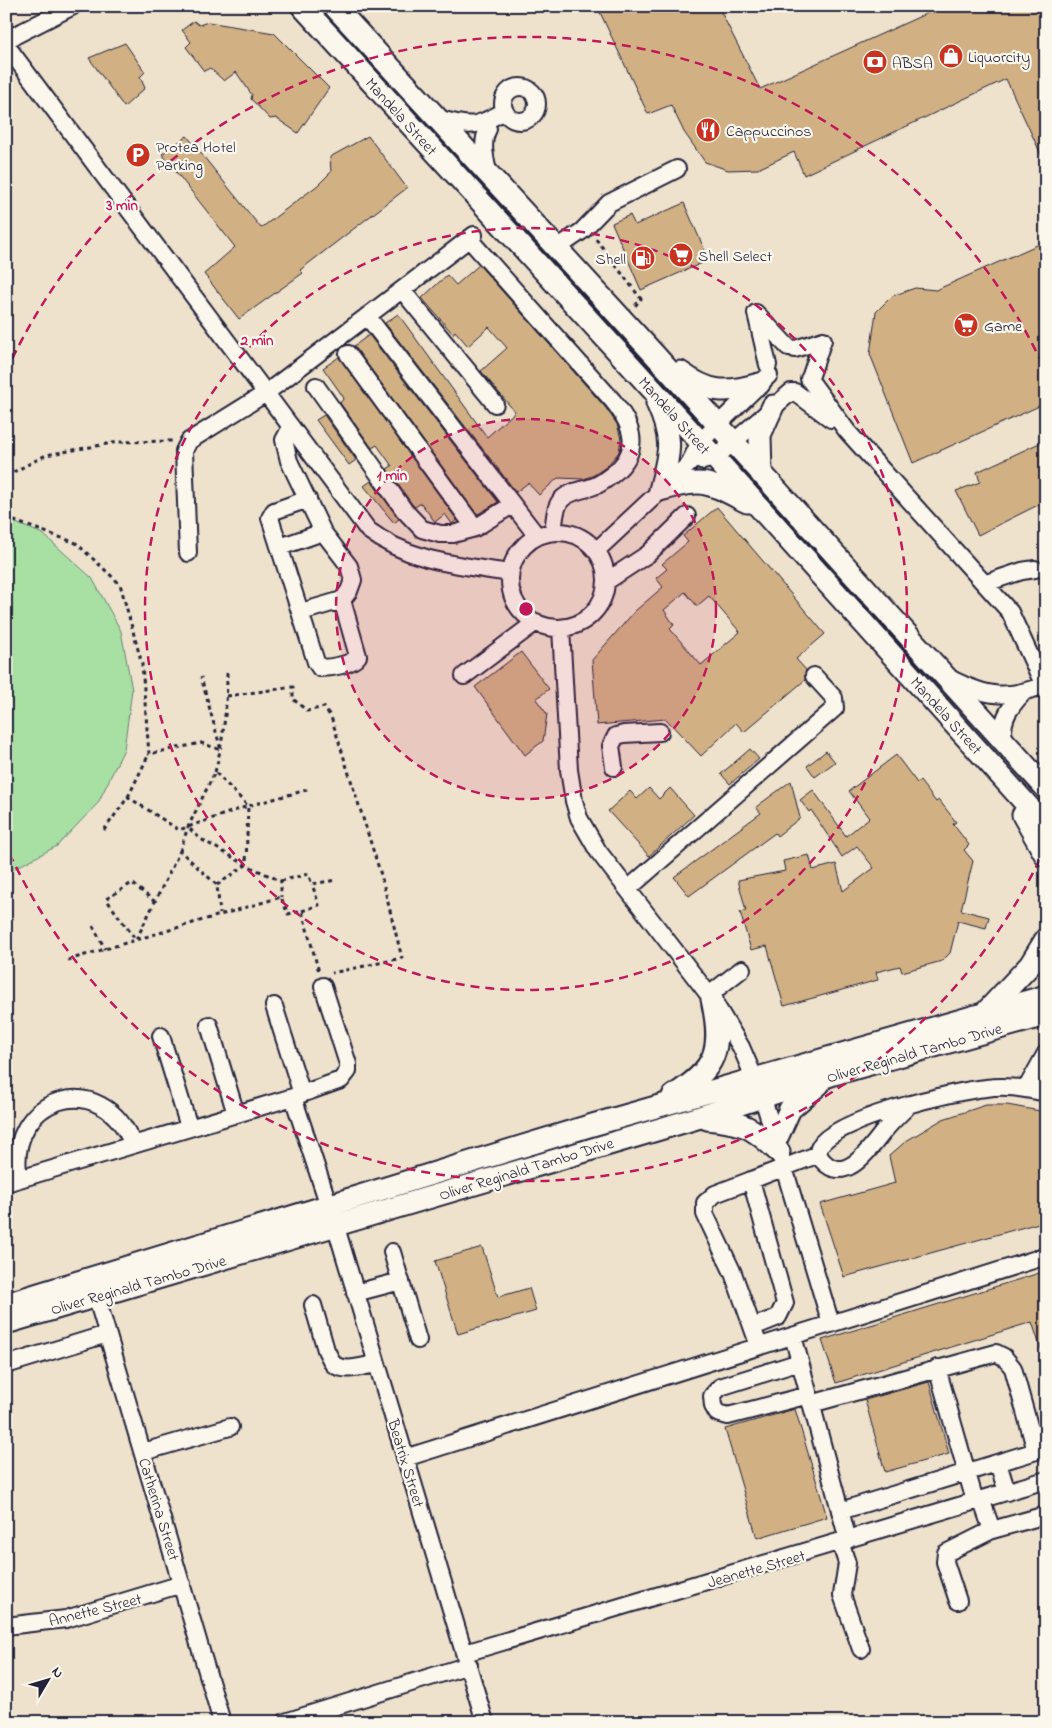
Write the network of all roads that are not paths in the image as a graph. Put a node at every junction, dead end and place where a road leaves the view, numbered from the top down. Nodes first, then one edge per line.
1 (73, 6) edge
2 (334, 6) edge
3 (302, 9) edge
4 (6, 40) edge
5 (6, 45) edge
6 (505, 111) dead end
7 (440, 119) junction
8 (488, 129) dead end
9 (677, 169) dead end
10 (488, 172) junction
11 (557, 248) junction
12 (402, 290) junction
13 (367, 316) junction
14 (653, 353) junction
15 (348, 354) dead end
16 (765, 375) junction
17 (316, 386) dead end
18 (650, 388) junction
19 (266, 393) junction
20 (495, 404) dead end
21 (773, 406) junction
22 (718, 425) junction
23 (290, 428) junction
24 (847, 431) junction
25 (733, 441) junction
26 (700, 442) junction
27 (714, 458) junction
28 (689, 464) junction
29 (761, 474) junction
30 (660, 490) junction
31 (308, 499) junction
32 (512, 505) junction
33 (758, 508) junction
34 (687, 516) dead end
35 (475, 528) junction
36 (323, 532) junction
37 (554, 532) junction
38 (537, 536) junction
39 (280, 547) junction
40 (597, 550) junction
41 (188, 553) dead end
42 (1035, 569) dead end
43 (510, 573) junction
44 (607, 581) junction
45 (986, 583) junction
46 (342, 600) junction
47 (301, 612) junction
48 (536, 622) junction
49 (561, 628) junction
50 (942, 674) junction
51 (464, 676) dead end
52 (814, 676) dead end
53 (1045, 687) edge
54 (1022, 694) junction
55 (660, 732) dead end
56 (1005, 744) junction
57 (992, 765) junction
58 (614, 767) dead end
59 (1046, 788) edge
60 (1046, 826) edge
61 (1046, 856) edge
62 (628, 889) junction
63 (1046, 939) edge
64 (742, 969) dead end
65 (324, 979) road end
66 (1046, 996) edge
67 (710, 997) junction
68 (274, 1006) dead end
69 (984, 1014) junction
70 (1046, 1015) edge
71 (209, 1024) dead end
72 (161, 1036) dead end
73 (1046, 1054) edge
74 (831, 1075) junction
75 (756, 1078) junction
76 (1026, 1089) junction
77 (1046, 1093) edge
78 (298, 1096) junction
79 (763, 1098) junction
80 (910, 1104) junction
81 (654, 1108) junction
82 (236, 1114) junction
83 (697, 1118) junction
84 (854, 1122) junction
85 (189, 1127) junction
86 (876, 1143) junction
87 (133, 1145) junction
88 (779, 1153) junction
89 (818, 1154) junction
90 (751, 1180) junction
91 (13, 1181) edge
92 (332, 1214) junction
93 (392, 1252) dead end
94 (1046, 1256) edge
95 (401, 1281) junction
96 (94, 1287) junction
97 (354, 1293) junction
98 (6, 1304) edge
99 (314, 1305) dead end
100 (6, 1323) edge
101 (831, 1324) junction
102 (753, 1327) junction
103 (107, 1334) junction
104 (793, 1336) junction
105 (418, 1340) dead end
106 (759, 1346) junction
107 (800, 1362) junction
108 (6, 1364) edge
109 (376, 1364) junction
110 (937, 1368) junction
111 (810, 1399) junction
112 (230, 1428) dead end
113 (1041, 1449) edge
114 (143, 1452) junction
115 (405, 1458) junction
116 (998, 1463) junction
117 (966, 1472) junction
118 (1046, 1480) edge
119 (1006, 1492) junction
120 (978, 1500) junction
121 (840, 1511) junction
122 (1046, 1515) edge
123 (992, 1530) junction
124 (844, 1541) junction
125 (182, 1584) junction
126 (958, 1601) dead end
127 (6, 1626) edge
128 (861, 1649) dead end
129 (467, 1659) junction
130 (222, 1722) edge
131 (284, 1722) edge
132 (485, 1722) edge

1 - 4 street
2 - 7 main road, Mandela Street
3 - 18 main road, Mandela Street
5 - 19 street
6 - 7 street
7 - 10 main road, Mandela Street
8 - 10 street
9 - 11 street
10 - 11 main road, Mandela Street
11 - 14 main road, Mandela Street
12 - 13 street
12 - 20 street
12 - 37 street
13 - 19 street
13 - 32 street
14 - 16 main road
14 - 22 main road, Mandela Street
15 - 35 street
16 - 22 street
16 - 24 street
17 - 35 street
18 - 26 main road, Mandela Street
18 - 30 main road
19 - 23 street
19 - 41 street
21 - 24 street
21 - 25 street
21 - 29 main road
22 - 25 main road, Mandela Street
22 - 26 street
23 - 31 street
23 - 43 street
24 - 45 street
25 - 27 street
25 - 29 main road, Mandela Street
26 - 27 main road, Mandela Street
26 - 28 street
27 - 28 street
27 - 33 main road, Mandela Street
28 - 30 street
29 - 50 main road, Mandela Street
30 - 33 main road
30 - 40 street
31 - 36 street
31 - 39 street
32 - 35 street
32 - 38 street
33 - 57 main road, Mandela Street
34 - 44 street
36 - 39 street
36 - 46 street
37 - 38 street
37 - 40 street
38 - 43 street
39 - 47 street
40 - 44 street
42 - 45 street
43 - 48 street
44 - 49 street
45 - 53 street
46 - 47 street
46 - 47 street
48 - 49 street
48 - 51 street
49 - 62 street
50 - 54 street
50 - 56 main road, Mandela Street
52 - 62 street
53 - 54 street
54 - 56 street
55 - 58 street
56 - 59 main road, Mandela Street
57 - 60 main road, Mandela Street
57 - 61 main road
62 - 67 street
63 - 69 main road
64 - 67 street
65 - 78 street
66 - 69 main road, Oliver Reginald Tambo Drive
67 - 75 street
67 - 81 main road
68 - 78 street, Beatrix Street
69 - 75 main road, Oliver Reginald Tambo Drive
70 - 74 main road, Oliver Reginald Tambo Drive
71 - 82 street
72 - 85 street
73 - 76 street
74 - 79 main road, Oliver Reginald Tambo Drive
74 - 88 main road
75 - 79 street
75 - 81 main road, Oliver Reginald Tambo Drive
76 - 77 street
76 - 80 street
78 - 82 street
78 - 92 street, Beatrix Street
79 - 83 main road, Oliver Reginald Tambo Drive
79 - 88 street
80 - 84 street
80 - 86 street
81 - 92 main road, Oliver Reginald Tambo Drive
82 - 85 street
83 - 88 main road
83 - 92 main road, Oliver Reginald Tambo Drive
84 - 86 street
84 - 89 street
85 - 87 street
86 - 89 street
87 - 91 street
87 - 91 street
88 - 89 street
88 - 90 street
88 - 101 street
90 - 102 street
90 - 102 street
92 - 96 main road, Oliver Reginald Tambo Drive
92 - 97 street, Beatrix Street
93 - 95 street
94 - 101 street
95 - 97 street
95 - 105 street
96 - 98 main road, Oliver Reginald Tambo Drive
96 - 100 main road, Oliver Reginald Tambo Drive
96 - 103 street, Catherina Street
97 - 109 street, Beatrix Street
99 - 109 street
101 - 104 street
102 - 106 street
103 - 108 street
103 - 114 street, Catherina Street
104 - 106 street
104 - 107 street
106 - 115 street
107 - 111 street
107 - 111 street
109 - 115 street, Beatrix Street
110 - 111 street
110 - 113 street
110 - 117 street
111 - 121 street
112 - 114 street
113 - 116 street
114 - 125 street, Catherina Street
115 - 129 street, Beatrix Street
116 - 117 street
116 - 119 street
117 - 120 street
117 - 121 street
118 - 119 street, Jeanette Street
119 - 120 street, Jeanette Street
120 - 123 street
120 - 124 street, Jeanette Street
121 - 124 street
122 - 123 street
123 - 126 street
124 - 128 street
124 - 129 street, Jeanette Street
125 - 127 street, Annette Street
125 - 130 street, Catherina Street
129 - 131 street, Jeanette Street
129 - 132 street, Beatrix Street

